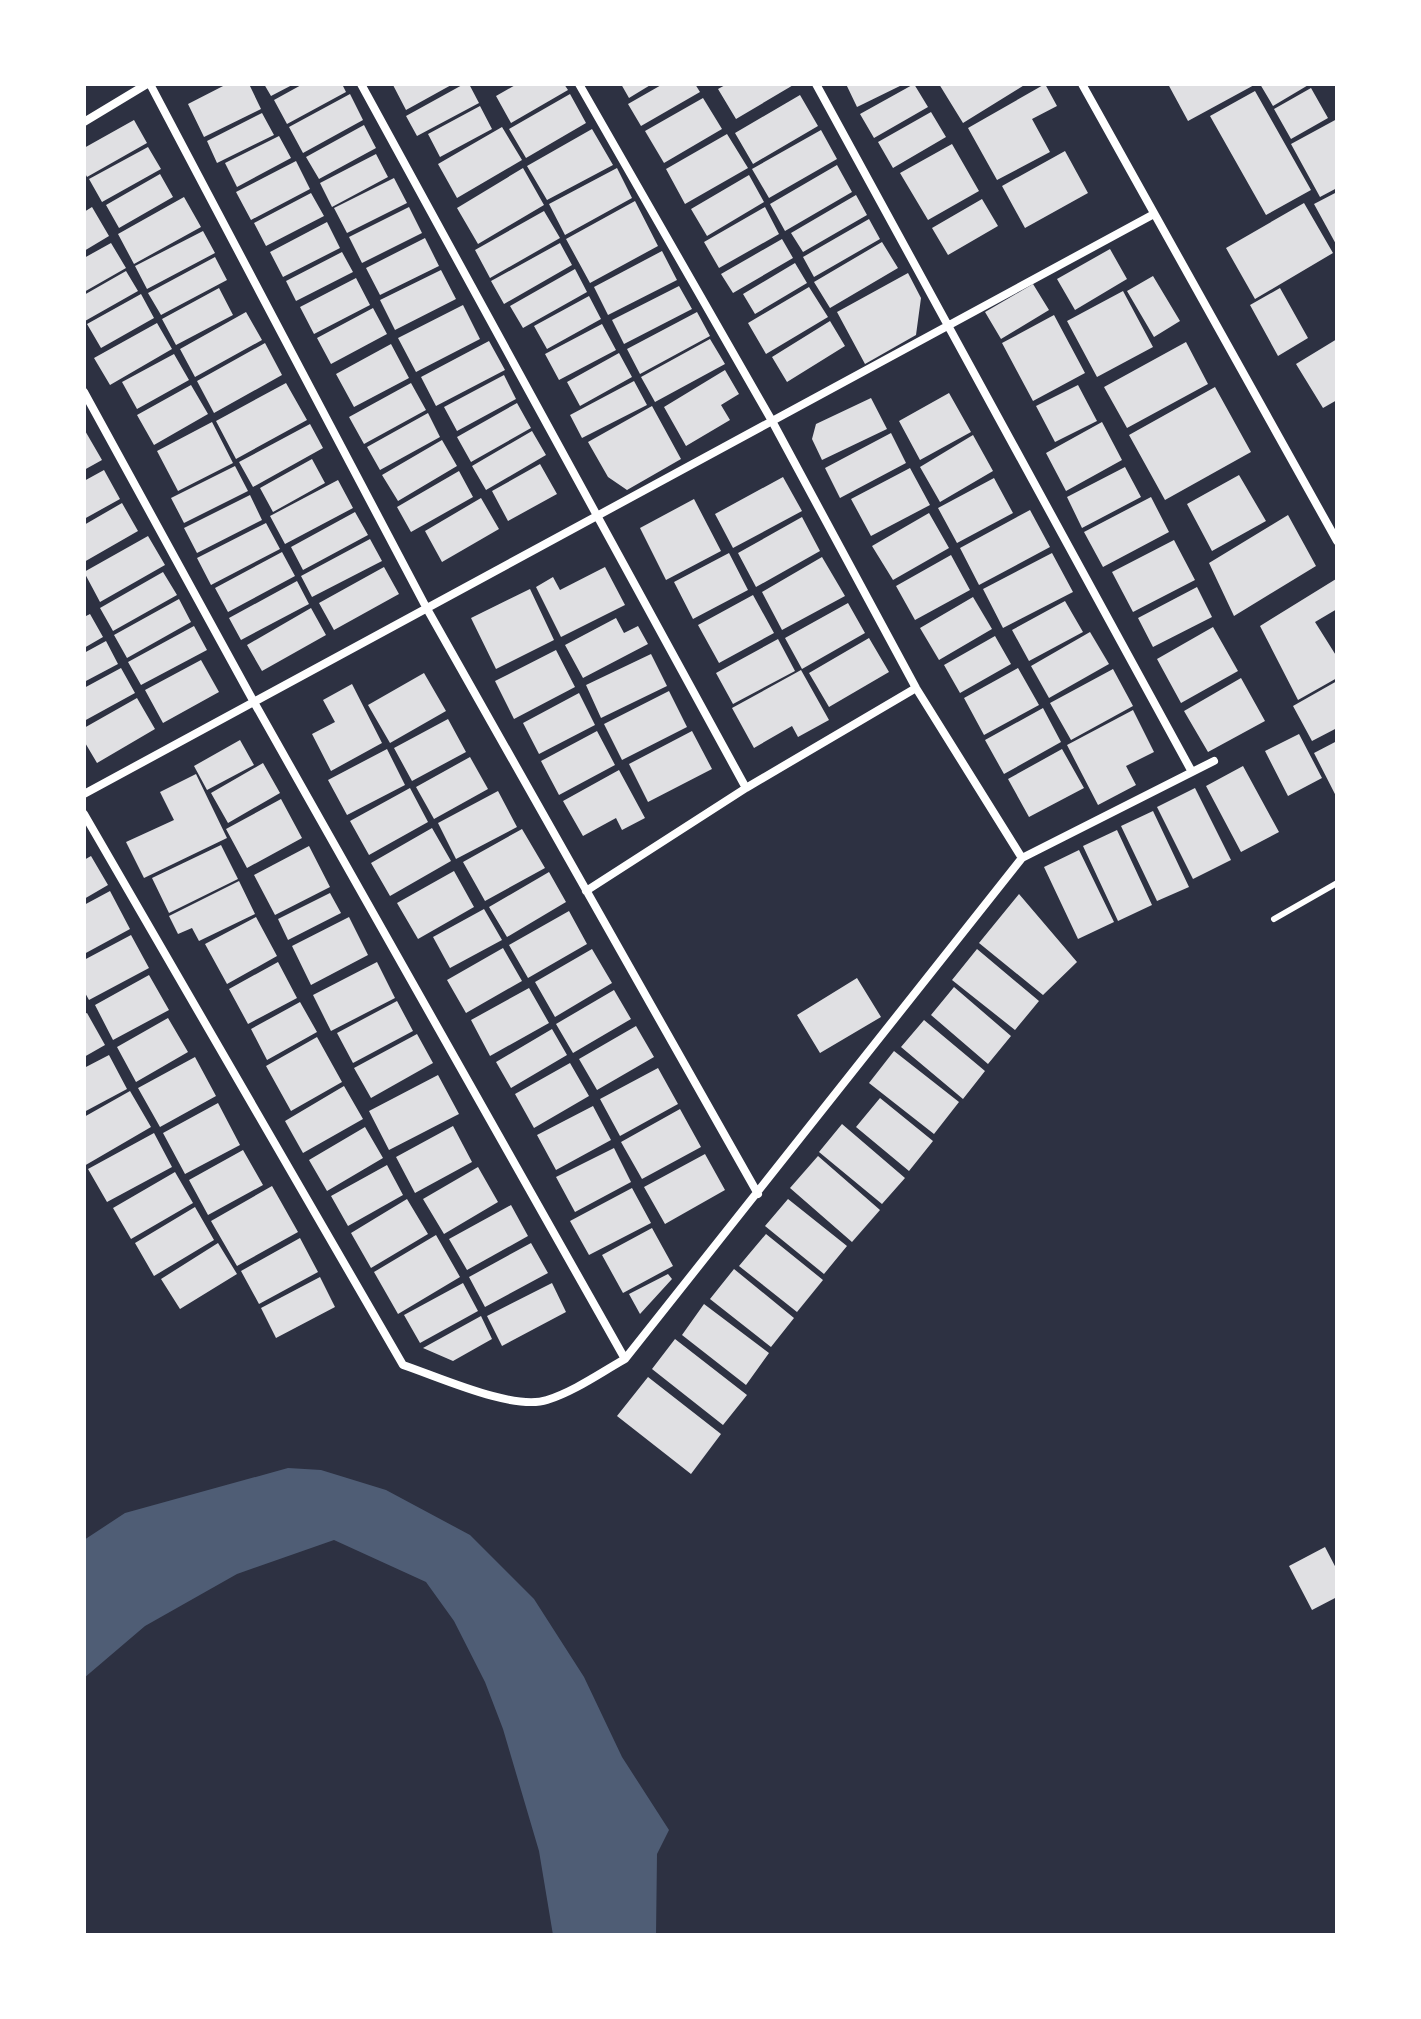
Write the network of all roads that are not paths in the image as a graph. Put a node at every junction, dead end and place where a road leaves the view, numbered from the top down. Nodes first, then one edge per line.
1 (148, 84) edge
2 (361, 84) edge
3 (579, 84) edge
4 (816, 84) edge
5 (1082, 84) edge
6 (84, 122) edge
7 (1154, 214) junction
8 (947, 324) junction
9 (84, 392) edge
10 (772, 421) junction
11 (596, 516) junction
12 (1337, 541) edge
13 (426, 607) junction
14 (916, 688) junction
15 (255, 704) junction
16 (1214, 761) dead end
17 (1192, 772) junction
18 (746, 788) junction
19 (84, 794) edge
20 (84, 814) edge
21 (1022, 858) junction
22 (1337, 883) edge
23 (586, 891) junction
24 (1274, 919) dead end
25 (758, 1194) junction
26 (625, 1359) junction

1 - 6 street
1 - 13 street
2 - 11 street
3 - 10 street
4 - 8 street
5 - 7 street
7 - 8 street
7 - 12 street
8 - 10 street
8 - 17 street
9 - 15 street
10 - 11 street
10 - 14 street
11 - 13 street
11 - 18 street
13 - 15 street
13 - 23 street
14 - 18 street
14 - 21 street
15 - 19 street
15 - 26 street
16 - 17 street
17 - 21 street
18 - 23 street
20 - 26 street
21 - 25 street
22 - 24 lane
23 - 25 street
25 - 26 street

